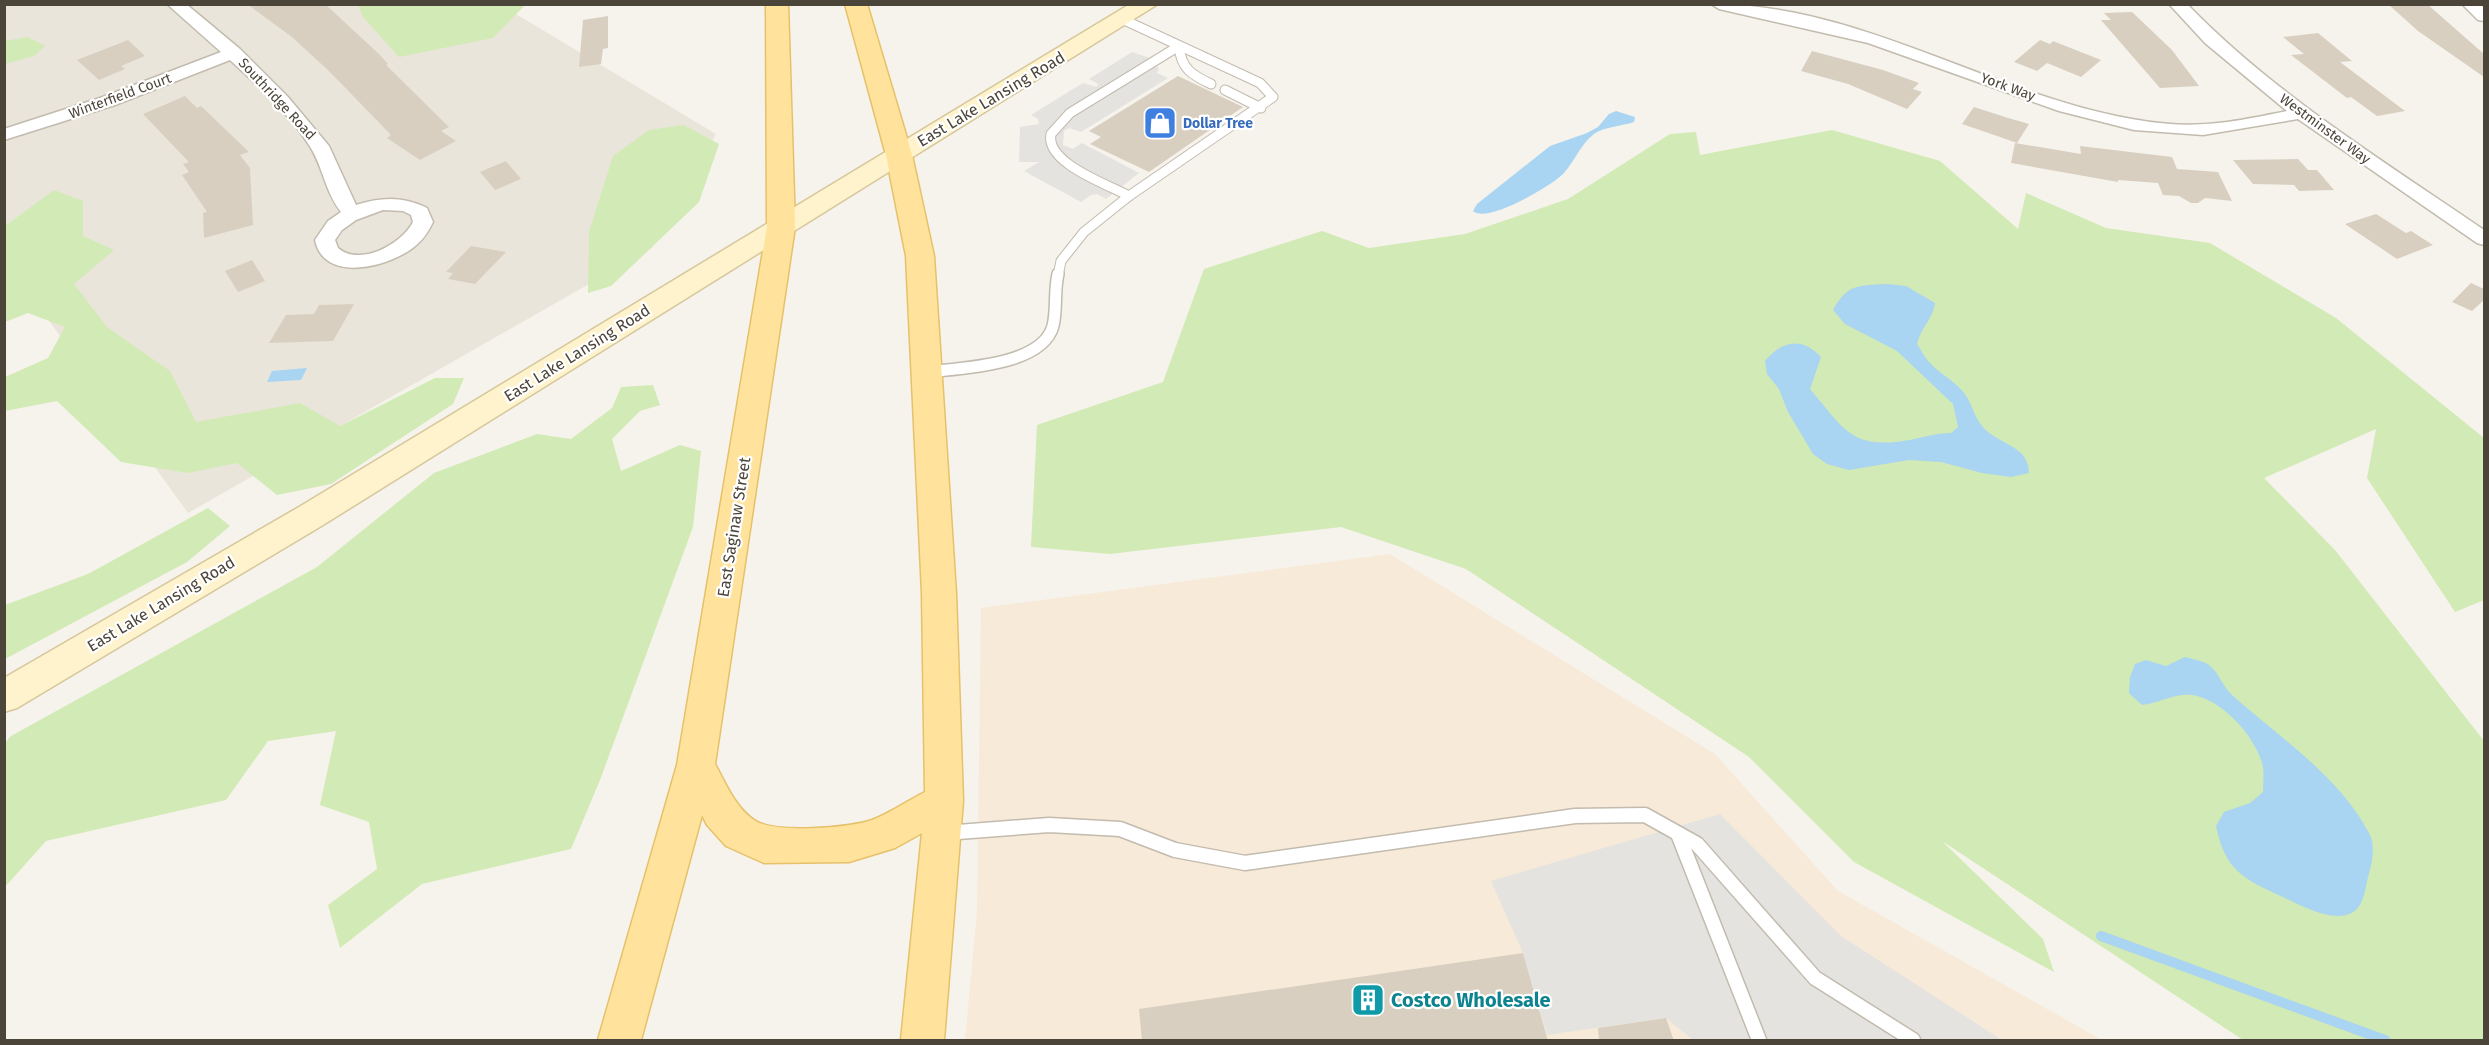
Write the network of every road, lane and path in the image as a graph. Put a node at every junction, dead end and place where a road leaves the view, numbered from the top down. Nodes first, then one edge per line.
1 (174, 4) edge
2 (777, 4) edge
3 (856, 4) edge
4 (1147, 4) edge
5 (1719, 4) edge
6 (2177, 4) edge
7 (2470, 4) edge
8 (2484, 16) edge
9 (1122, 19) junction
10 (1179, 46) junction
11 (234, 53) junction
12 (1211, 84) dead end
13 (1225, 90) dead end
14 (1261, 108) junction
15 (2301, 113) junction
16 (4, 135) edge
17 (899, 155) junction
18 (1129, 196) junction
19 (352, 213) dead end
20 (781, 227) junction
21 (2484, 239) edge
22 (926, 372) junction
23 (4, 697) edge
24 (696, 765) junction
25 (943, 817) junction
26 (1678, 834) junction
27 (620, 1041) edge
28 (923, 1041) edge
29 (1759, 1041) edge
30 (1913, 1041) edge

1 - 11 street, Southridge Road
2 - 20 main road, East Saginaw Street
3 - 17 main road
4 - 9 main road, East Lake Lansing Road
5 - 15 street, York Way
6 - 15 street, Westminster Way
7 - 8 street
9 - 10 lane
9 - 17 main road, East Lake Lansing Road
10 - 12 lane
10 - 14 lane
10 - 18 lane
11 - 16 street, Winterfield Court
11 - 19 street, Southridge Road
13 - 14 lane
14 - 18 lane
15 - 21 street, Westminster Way
17 - 20 main road, East Lake Lansing Road
17 - 22 main road
18 - 22 lane
20 - 23 main road, East Lake Lansing Road
20 - 24 main road, East Saginaw Street
22 - 25 main road
24 - 25 main road
24 - 27 main road, East Saginaw Street
25 - 26 lane
25 - 28 main road
26 - 29 lane
26 - 30 lane

